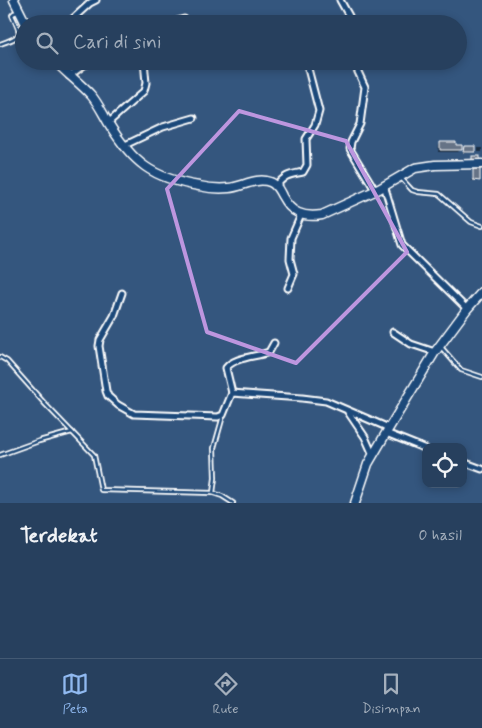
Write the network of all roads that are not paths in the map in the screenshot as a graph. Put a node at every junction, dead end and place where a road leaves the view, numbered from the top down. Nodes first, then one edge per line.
1 (14, 0) edge
2 (96, 0) edge
3 (340, 0) edge
4 (19, 12) junction
5 (21, 15) edge
6 (77, 15) edge
7 (348, 15) edge
8 (15, 21) edge
9 (15, 38) edge
10 (0, 44) edge
11 (63, 70) edge
12 (77, 70) edge
13 (145, 70) edge
14 (308, 70) edge
15 (357, 70) edge
16 (69, 76) junction
17 (194, 118) dead end
18 (108, 123) junction
19 (124, 146) junction
20 (482, 164) edge
21 (400, 176) junction
22 (276, 186) junction
23 (384, 186) junction
24 (376, 190) junction
25 (301, 215) junction
26 (482, 226) edge
27 (288, 288) dead end
28 (482, 292) edge
29 (122, 293) dead end
30 (467, 309) junction
31 (393, 332) dead end
32 (274, 343) dead end
33 (437, 349) junction
34 (0, 357) edge
35 (482, 377) edge
36 (232, 393) junction
37 (347, 410) junction
38 (223, 415) junction
39 (387, 430) junction
40 (72, 432) junction
41 (422, 447) edge
42 (0, 455) edge
43 (373, 455) junction
44 (467, 463) edge
45 (482, 469) edge
46 (213, 493) junction
47 (233, 503) edge
48 (355, 503) edge

1 - 4 street
2 - 6 street
3 - 7 street
4 - 5 street
4 - 8 lane
9 - 10 lane
11 - 16 street
12 - 16 street
13 - 18 street
14 - 22 street
15 - 24 street
16 - 18 street
17 - 19 street
18 - 19 street
19 - 22 street
20 - 21 street
21 - 23 street
21 - 26 lane
22 - 25 street
23 - 24 street
23 - 30 street
24 - 25 street
25 - 27 street
28 - 30 street
29 - 38 street
30 - 33 street
31 - 33 street
32 - 36 street
33 - 35 lane
33 - 39 street
34 - 40 lane
36 - 37 street
36 - 38 street
37 - 39 street
37 - 43 street
38 - 46 lane
39 - 41 street
39 - 43 street
40 - 42 lane
40 - 46 lane
43 - 48 street
44 - 45 street
46 - 47 lane

